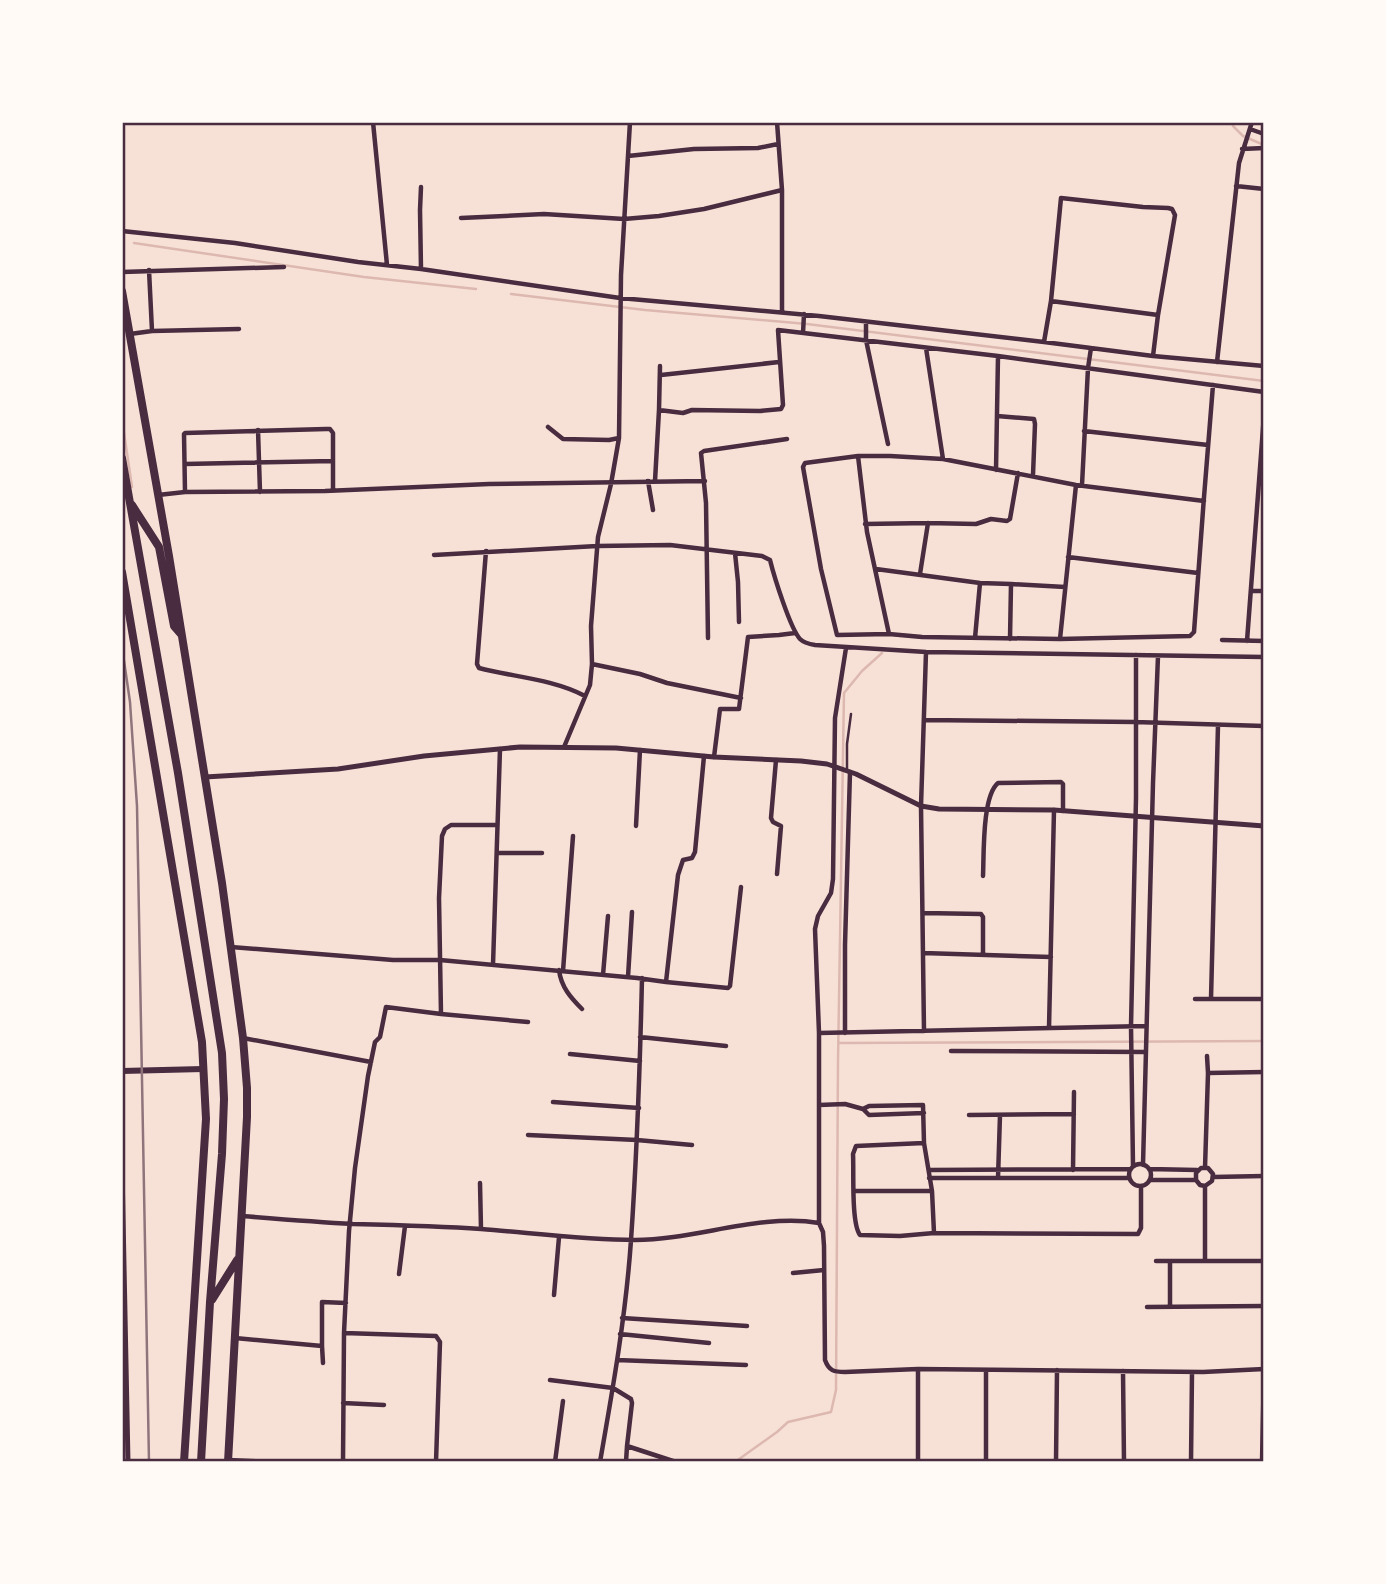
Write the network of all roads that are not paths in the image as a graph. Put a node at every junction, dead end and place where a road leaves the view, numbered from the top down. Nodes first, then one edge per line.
1 (373, 122) edge
2 (629, 122) edge
3 (776, 122) edge
4 (1252, 122) edge
5 (1250, 131) junction
6 (1264, 134) edge
7 (778, 144) junction
8 (1243, 148) junction
9 (1264, 149) edge
10 (628, 156) junction
11 (1236, 186) junction
12 (421, 187) dead end
13 (1264, 189) edge
14 (782, 190) junction
15 (461, 218) dead end
16 (624, 219) junction
17 (122, 231) edge
18 (387, 265) junction
19 (284, 267) dead end
20 (421, 269) junction
21 (149, 270) junction
22 (122, 272) edge
23 (122, 291) edge
24 (620, 298) junction
25 (1051, 300) junction
26 (782, 312) junction
27 (804, 315) junction
28 (1158, 315) junction
29 (866, 323) junction
30 (239, 329) dead end
31 (152, 331) junction
32 (803, 331) junction
33 (130, 334) junction
34 (866, 340) junction
35 (1044, 341) junction
36 (926, 348) junction
37 (1090, 351) junction
38 (998, 356) junction
39 (1153, 356) junction
40 (779, 362) junction
41 (1217, 362) junction
42 (660, 366) dead end
43 (1088, 366) junction
44 (1264, 366) edge
45 (660, 375) junction
46 (1213, 385) junction
47 (1264, 392) edge
48 (659, 410) junction
49 (1264, 415) edge
50 (997, 416) junction
51 (548, 427) dead end
52 (258, 430) junction
53 (1084, 431) junction
54 (619, 438) junction
55 (787, 439) dead end
56 (1263, 441) edge
57 (888, 444) dead end
58 (1208, 445) junction
59 (858, 456) junction
60 (122, 458) edge
61 (943, 459) junction
62 (333, 461) junction
63 (259, 462) junction
64 (185, 464) junction
65 (996, 470) junction
66 (1018, 473) junction
67 (1033, 475) junction
68 (648, 481) junction
69 (655, 481) junction
70 (705, 481) junction
71 (611, 484) junction
72 (1076, 485) junction
73 (1082, 485) junction
74 (334, 490) junction
75 (186, 492) junction
76 (260, 492) junction
77 (158, 495) junction
78 (1204, 501) junction
79 (130, 503) junction
80 (653, 510) dead end
81 (928, 523) junction
82 (865, 524) junction
83 (597, 546) junction
84 (708, 550) junction
85 (486, 551) junction
86 (734, 553) junction
87 (434, 555) dead end
88 (1068, 557) junction
89 (876, 569) junction
90 (122, 572) edge
91 (1198, 573) junction
92 (920, 574) junction
93 (980, 583) junction
94 (1011, 584) junction
95 (1065, 587) junction
96 (1251, 591) junction
97 (1264, 591) edge
98 (738, 622) dead end
99 (796, 633) junction
100 (889, 634) junction
101 (182, 635) junction
102 (708, 638) dead end
103 (975, 638) junction
104 (1010, 639) junction
105 (1060, 639) junction
106 (1222, 640) dead end
107 (1247, 641) junction
108 (1264, 641) edge
109 (846, 648) junction
110 (926, 652) junction
111 (1136, 655) junction
112 (1158, 656) junction
113 (1264, 657) edge
114 (592, 664) junction
115 (585, 696) junction
116 (741, 698) junction
117 (851, 714) dead end
118 (924, 720) junction
119 (1135, 722) junction
120 (1156, 723) junction
121 (1218, 724) junction
122 (1264, 726) edge
123 (564, 747) junction
124 (500, 749) junction
125 (640, 750) junction
126 (704, 756) junction
127 (714, 757) junction
128 (776, 760) junction
129 (836, 766) junction
130 (847, 771) junction
131 (205, 777) junction
132 (921, 806) junction
133 (987, 809) junction
134 (1055, 810) junction
135 (1063, 811) junction
136 (1135, 816) junction
137 (1152, 819) junction
138 (1216, 824) junction
139 (497, 825) junction
140 (636, 826) dead end
141 (1264, 826) edge
142 (573, 836) dead end
143 (497, 853) junction
144 (542, 853) dead end
145 (777, 874) dead end
146 (983, 876) dead end
147 (741, 887) dead end
148 (632, 912) dead end
149 (923, 913) junction
150 (608, 916) dead end
151 (232, 947) junction
152 (923, 953) junction
153 (983, 955) junction
154 (1051, 957) junction
155 (440, 960) junction
156 (493, 965) junction
157 (561, 971) junction
158 (603, 975) junction
159 (628, 977) junction
160 (642, 978) junction
161 (666, 982) junction
162 (1195, 999) dead end
163 (1211, 999) junction
164 (1264, 999) edge
165 (582, 1009) dead end
166 (441, 1014) junction
167 (528, 1022) dead end
168 (1049, 1028) junction
169 (1131, 1029) junction
170 (1146, 1029) junction
171 (924, 1031) junction
172 (818, 1033) junction
173 (843, 1033) junction
174 (243, 1038) junction
175 (640, 1038) junction
176 (726, 1046) dead end
177 (1130, 1049) junction
178 (1146, 1050) junction
179 (951, 1051) dead end
180 (570, 1054) dead end
181 (1207, 1056) dead end
182 (640, 1061) junction
183 (371, 1062) junction
184 (203, 1069) junction
185 (122, 1071) edge
186 (1264, 1072) edge
187 (1208, 1073) junction
188 (1073, 1093) dead end
189 (553, 1102) dead end
190 (819, 1105) junction
191 (639, 1108) junction
192 (1074, 1114) junction
193 (970, 1115) dead end
194 (1000, 1115) junction
195 (528, 1135) dead end
196 (637, 1139) junction
197 (925, 1143) junction
198 (692, 1145) dead end
199 (1143, 1165) junction
200 (122, 1167) edge
201 (1132, 1167) junction
202 (1205, 1168) junction
203 (1149, 1169) junction
204 (929, 1170) junction
205 (998, 1170) junction
206 (1073, 1170) junction
207 (1198, 1170) junction
208 (1213, 1177) junction
209 (1264, 1177) edge
210 (929, 1178) junction
211 (998, 1178) junction
212 (1129, 1178) junction
213 (1150, 1180) junction
214 (1196, 1180) junction
215 (480, 1183) dead end
216 (1141, 1186) junction
217 (1205, 1186) junction
218 (854, 1191) junction
219 (932, 1191) junction
220 (241, 1216) junction
221 (819, 1223) junction
222 (350, 1224) junction
223 (405, 1226) junction
224 (481, 1229) junction
225 (934, 1233) junction
226 (559, 1237) junction
227 (631, 1240) junction
228 (238, 1258) junction
229 (1156, 1261) dead end
230 (1170, 1261) junction
231 (1205, 1261) junction
232 (1264, 1261) edge
233 (824, 1270) junction
234 (793, 1273) dead end
235 (399, 1275) dead end
236 (554, 1295) dead end
237 (124, 1300) edge
238 (211, 1302) junction
239 (346, 1303) junction
240 (1147, 1307) dead end
241 (1170, 1307) junction
242 (1264, 1307) edge
243 (622, 1318) junction
244 (747, 1326) dead end
245 (344, 1333) junction
246 (620, 1334) junction
247 (233, 1338) junction
248 (709, 1343) dead end
249 (124, 1345) edge
250 (322, 1346) junction
251 (617, 1360) junction
252 (323, 1363) dead end
253 (746, 1366) dead end
254 (918, 1369) junction
255 (1264, 1369) edge
256 (986, 1370) junction
257 (1057, 1370) junction
258 (1123, 1371) junction
259 (1192, 1372) junction
260 (550, 1380) dead end
261 (612, 1388) junction
262 (563, 1401) dead end
263 (343, 1403) junction
264 (384, 1405) dead end
265 (627, 1446) junction
266 (228, 1460) edge
267 (128, 1461) edge
268 (184, 1461) edge
269 (201, 1461) edge
270 (272, 1461) edge
271 (343, 1461) edge
272 (436, 1461) edge
273 (555, 1461) edge
274 (600, 1461) edge
275 (626, 1461) edge
276 (676, 1461) edge
277 (918, 1461) edge
278 (986, 1461) edge
279 (1056, 1461) edge
280 (1124, 1461) edge
281 (1191, 1461) edge
282 (1262, 1461) edge

1 - 18 street
2 - 10 street
3 - 7 street
4 - 5 street
5 - 6 street
5 - 8 street
7 - 10 street
7 - 14 street
8 - 9 street
8 - 11 street
10 - 16 street
11 - 13 street
11 - 41 street
12 - 20 street
14 - 16 street
14 - 26 street
15 - 16 street
16 - 24 street
17 - 18 street
18 - 20 street
19 - 21 street
20 - 24 street
21 - 22 street
21 - 31 street
23 - 33 highway
24 - 26 street
24 - 54 street
25 - 28 street
25 - 28 street
25 - 35 street
26 - 27 street
27 - 29 street
27 - 32 street
28 - 39 street
29 - 34 street
29 - 35 street
30 - 31 street
31 - 33 street
32 - 34 street
32 - 40 street
33 - 77 highway
34 - 36 street
34 - 57 street
35 - 37 street
36 - 38 street
36 - 61 street
37 - 39 street
37 - 43 street
38 - 43 street
38 - 50 street
39 - 41 street
40 - 45 street
40 - 48 street
41 - 44 street
42 - 45 street
43 - 46 street
43 - 53 street
45 - 48 street
46 - 47 street
46 - 58 street
48 - 69 street
49 - 56 street
50 - 65 street
50 - 67 street
51 - 54 street
52 - 62 street
52 - 63 street
52 - 64 street
53 - 58 street
53 - 73 street
54 - 71 street
55 - 70 street
56 - 96 street
58 - 78 street
59 - 61 street
59 - 82 street
59 - 100 street
60 - 79 highway
61 - 65 street
62 - 63 street
62 - 74 street
63 - 64 street
63 - 76 street
64 - 75 street
65 - 66 street
66 - 67 street
66 - 81 street
67 - 72 street
68 - 69 street
68 - 71 street
68 - 80 street
69 - 70 street
70 - 84 street
71 - 74 street
71 - 83 street
72 - 73 street
72 - 88 street
73 - 78 street
74 - 76 street
75 - 76 street
75 - 77 street
77 - 101 highway
78 - 91 street
79 - 101 highway
79 - 238 highway
81 - 82 street
81 - 92 street
82 - 89 street
83 - 84 street
83 - 85 street
83 - 114 street
84 - 86 street
84 - 102 street
85 - 87 street
85 - 115 street
86 - 98 street
86 - 99 street
88 - 91 street
88 - 95 street
89 - 92 street
89 - 100 street
90 - 184 highway
91 - 105 street
92 - 93 street
93 - 94 street
93 - 103 street
94 - 95 street
94 - 104 street
95 - 105 street
96 - 97 street
96 - 107 street
99 - 109 street
99 - 116 street
100 - 103 street
101 - 131 highway
103 - 104 street
104 - 105 street
106 - 107 street
107 - 108 street
109 - 110 street
109 - 129 street
110 - 111 street
110 - 118 street
111 - 112 street
111 - 119 street
112 - 113 street
112 - 120 street
114 - 115 street
114 - 116 street
115 - 123 street
116 - 127 street
117 - 130 lane
118 - 119 street
118 - 132 street
119 - 120 street
119 - 136 street
120 - 121 street
120 - 137 street
121 - 122 street
121 - 138 street
123 - 124 street
123 - 125 street
124 - 131 street
124 - 139 street
125 - 126 street
125 - 140 street
126 - 127 street
126 - 161 street
127 - 128 street
128 - 129 street
128 - 145 street
129 - 130 street
129 - 172 street
130 - 132 street
130 - 173 street
131 - 151 highway
132 - 133 street
132 - 149 street
133 - 134 street
133 - 135 street
133 - 146 street
134 - 135 street
134 - 154 street
135 - 136 street
136 - 137 street
136 - 169 street
137 - 138 street
137 - 170 street
138 - 141 street
138 - 163 street
139 - 143 street
139 - 155 street
142 - 157 street
143 - 144 street
143 - 156 street
147 - 161 street
148 - 159 street
149 - 152 street
149 - 153 street
150 - 158 street
151 - 155 street
151 - 174 highway
152 - 153 street
152 - 171 street
153 - 154 street
154 - 168 street
155 - 156 street
155 - 166 street
156 - 157 street
157 - 158 street
157 - 165 street
158 - 159 street
159 - 160 street
160 - 161 street
160 - 175 street
162 - 163 street
163 - 164 street
166 - 167 street
166 - 183 street
168 - 169 street
168 - 171 street
169 - 170 street
169 - 177 street
170 - 178 street
171 - 173 street
172 - 173 street
172 - 190 street
174 - 183 street
174 - 220 highway
175 - 176 street
175 - 182 street
177 - 178 street
177 - 179 street
177 - 201 street
178 - 199 street
180 - 182 street
181 - 187 street
182 - 191 street
183 - 222 street
184 - 185 main road
184 - 268 highway
186 - 187 street
187 - 202 street
188 - 192 street
189 - 191 street
190 - 197 street
190 - 221 street
191 - 196 street
192 - 194 street
192 - 206 street
193 - 194 street
194 - 205 street
195 - 196 street
196 - 198 street
196 - 227 street
197 - 204 street
197 - 218 street
199 - 201 street
199 - 203 street
200 - 237 street
201 - 206 street
201 - 212 street
202 - 207 street
202 - 208 street
203 - 207 street
203 - 213 street
204 - 205 street
204 - 210 street
205 - 206 street
205 - 211 street
207 - 214 street
208 - 209 street
208 - 217 street
210 - 211 street
210 - 219 street
211 - 212 street
212 - 216 street
213 - 214 street
213 - 216 street
214 - 217 street
215 - 224 street
216 - 225 street
217 - 231 street
218 - 219 street
218 - 225 street
219 - 225 street
220 - 222 street
220 - 228 highway
221 - 227 street
221 - 233 street
222 - 223 street
222 - 239 street
223 - 224 street
223 - 235 street
224 - 226 street
226 - 227 street
226 - 236 street
227 - 243 street
228 - 238 highway
228 - 247 highway
229 - 230 street
230 - 231 street
230 - 241 street
231 - 232 street
233 - 234 street
233 - 254 street
237 - 249 street
238 - 269 highway
239 - 245 street
239 - 250 street
240 - 241 street
241 - 242 street
243 - 244 street
243 - 246 street
245 - 263 street
245 - 272 street
246 - 248 street
246 - 251 street
247 - 250 street
247 - 266 highway
249 - 267 street
250 - 252 street
251 - 253 street
251 - 261 street
254 - 256 street
254 - 277 street
255 - 259 street
255 - 282 street
256 - 257 street
256 - 278 street
257 - 258 street
257 - 279 street
258 - 259 street
258 - 280 street
259 - 281 street
260 - 261 street
261 - 265 street
261 - 274 street
262 - 273 street
263 - 264 street
263 - 271 street
265 - 275 street
265 - 276 street
266 - 270 street

